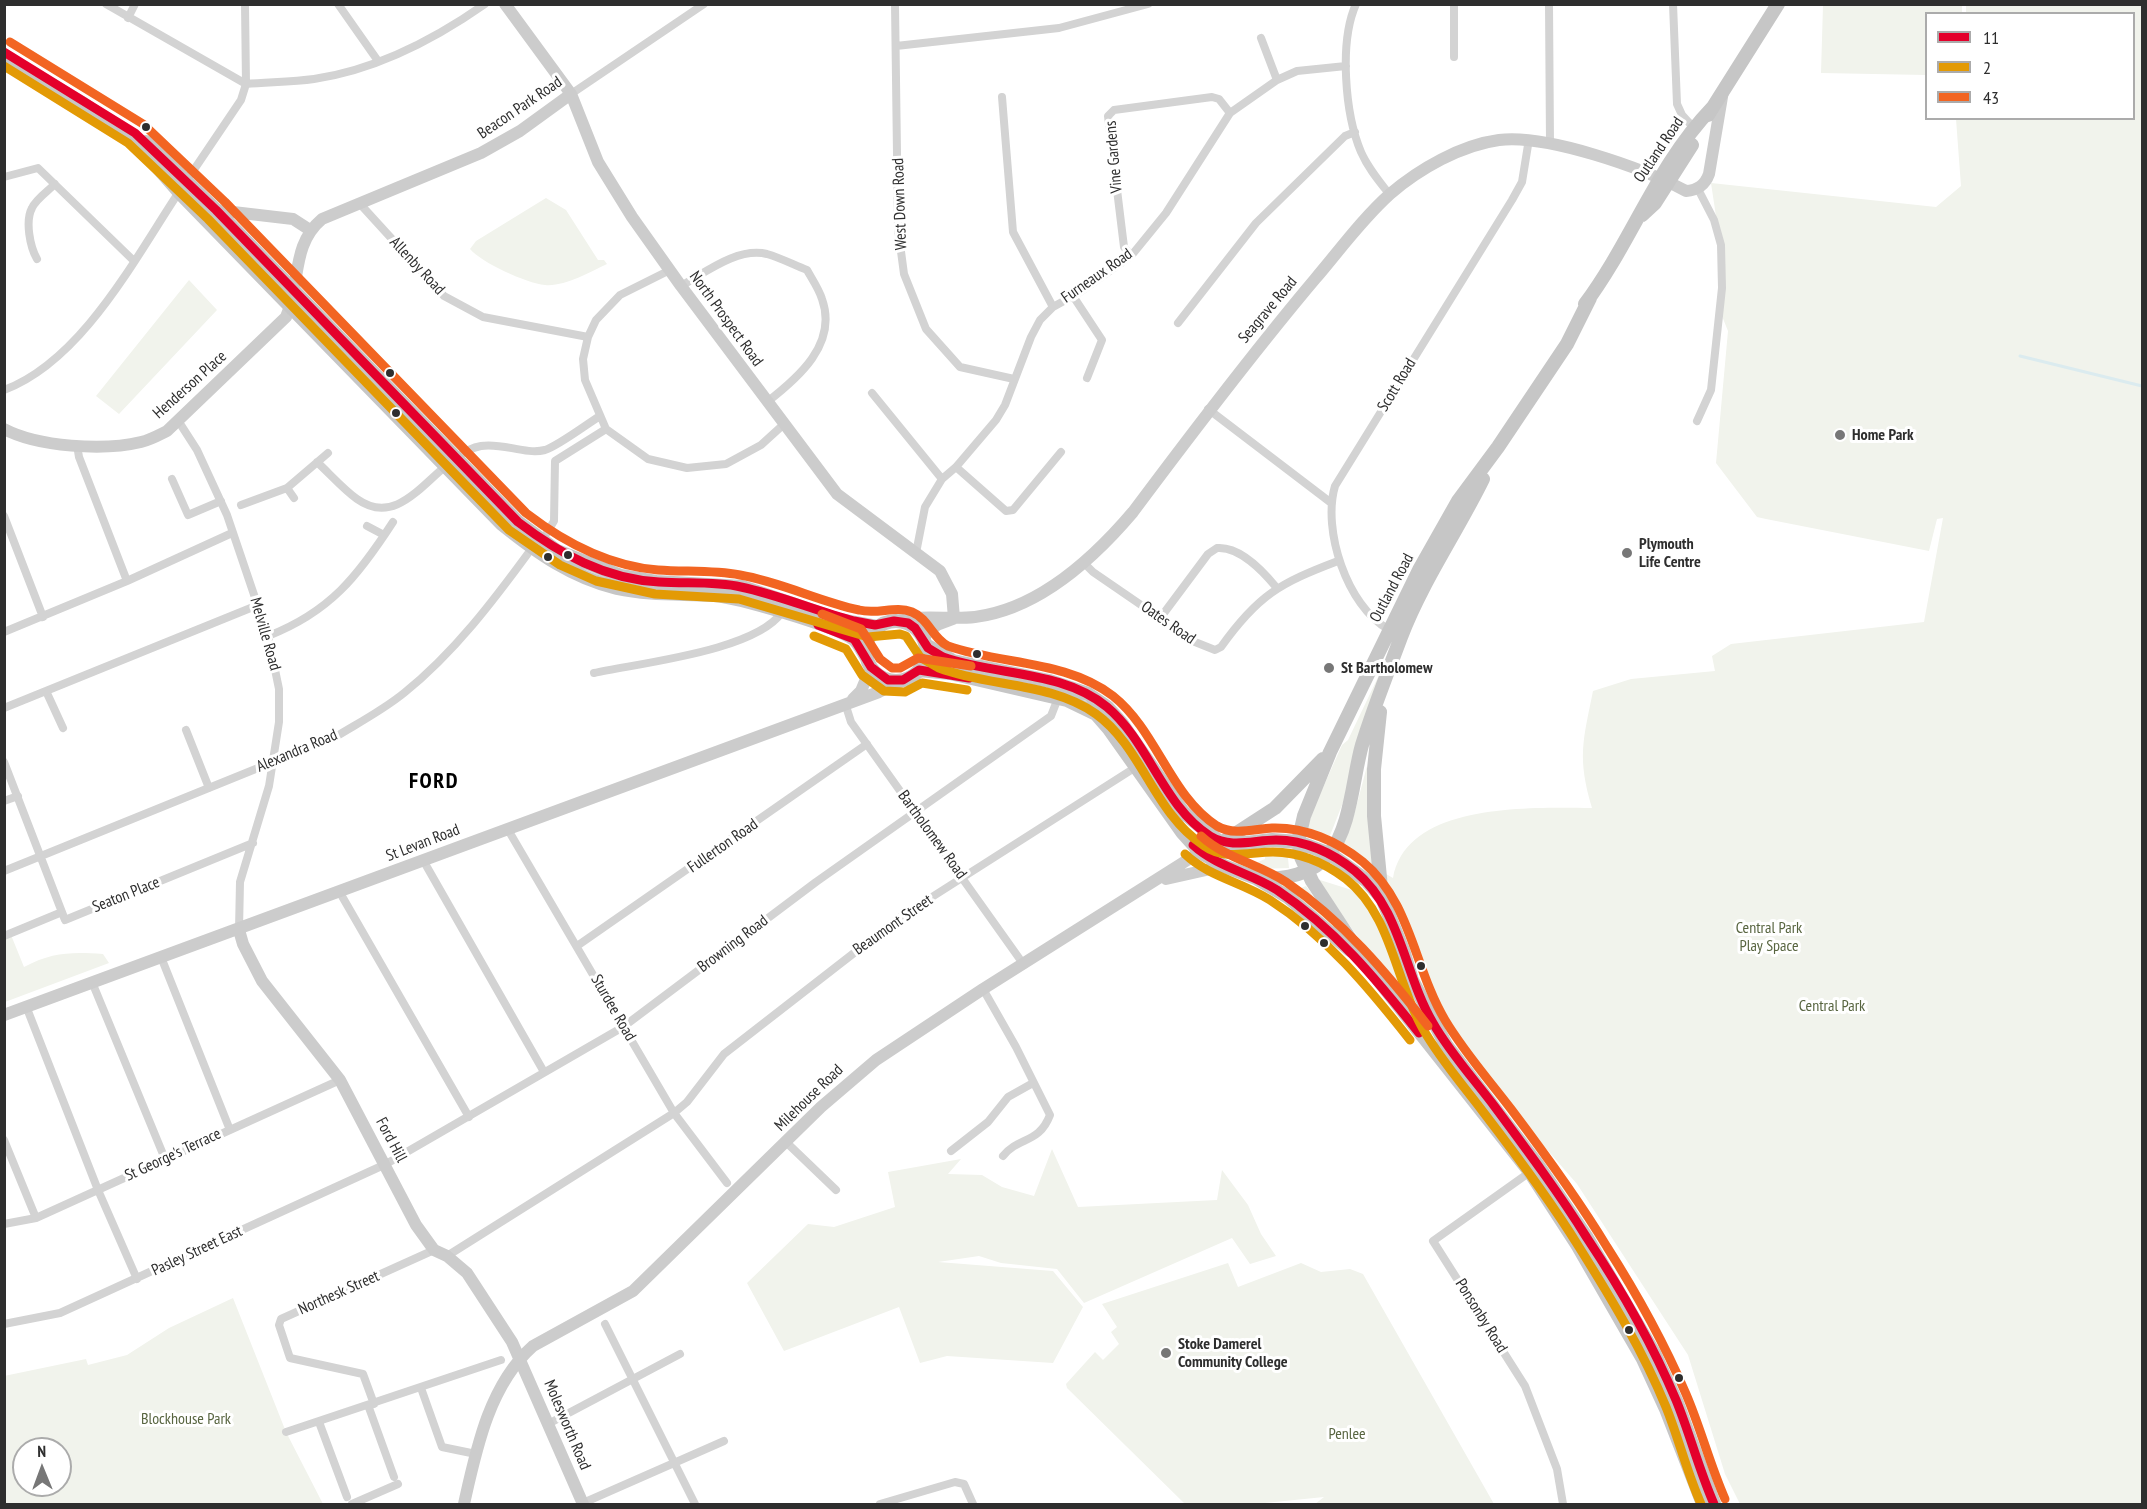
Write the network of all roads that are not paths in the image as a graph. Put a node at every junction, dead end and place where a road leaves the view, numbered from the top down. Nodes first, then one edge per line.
1 (106, 4) edge
2 (135, 4) edge
3 (245, 4) edge
4 (338, 4) edge
5 (485, 4) edge
6 (506, 4) edge
7 (704, 4) edge
8 (895, 4) edge
9 (1148, 4) edge
10 (1356, 4) edge
11 (1454, 4) edge
12 (1549, 4) edge
13 (1673, 4) edge
14 (1778, 4) edge
15 (128, 18) junction
16 (1261, 38) dead end
17 (896, 46) junction
18 (4, 52) edge
19 (4, 57) edge
20 (1454, 57) dead end
21 (378, 61) junction
22 (1346, 66) junction
23 (1277, 80) junction
24 (246, 84) junction
25 (1723, 91) junction
26 (571, 94) junction
27 (1002, 97) dead end
28 (1712, 108) junction
29 (1230, 113) junction
30 (1693, 127) junction
31 (1354, 132) junction
32 (1529, 139) junction
33 (1550, 144) junction
34 (4, 177) edge
35 (1665, 179) junction
36 (55, 184) junction
37 (183, 186) junction
38 (1698, 189) junction
39 (1390, 195) junction
40 (361, 205) junction
41 (216, 210) junction
42 (310, 230) junction
43 (1131, 256) junction
44 (37, 259) dead end
45 (134, 261) junction
46 (670, 270) junction
47 (681, 286) junction
48 (294, 292) junction
49 (1073, 296) junction
50 (291, 307) junction
51 (1053, 307) junction
52 (1178, 323) dead end
53 (588, 337) junction
54 (1080, 365) dead end
55 (1014, 379) junction
56 (4, 390) edge
57 (872, 393) dead end
58 (767, 402) junction
59 (1208, 409) junction
60 (600, 416) junction
61 (1697, 421) dead end
62 (179, 422) junction
63 (783, 424) junction
64 (4, 429) edge
65 (606, 429) junction
66 (77, 445) junction
67 (1498, 447) junction
68 (545, 450) junction
69 (1060, 452) dead end
70 (328, 453) dead end
71 (457, 457) junction
72 (555, 461) junction
73 (317, 462) junction
74 (445, 465) junction
75 (956, 467) junction
76 (172, 479) dead end
77 (942, 479) junction
78 (287, 488) junction
79 (294, 498) dead end
80 (221, 501) junction
81 (1330, 502) junction
82 (241, 505) dead end
83 (4, 516) edge
84 (393, 522) dead end
85 (367, 526) dead end
86 (232, 533) junction
87 (384, 536) junction
88 (537, 545) junction
89 (916, 553) junction
90 (1338, 561) junction
91 (1084, 563) junction
92 (127, 581) junction
93 (1276, 587) junction
94 (258, 605) junction
95 (782, 612) junction
96 (43, 617) junction
97 (1161, 617) junction
98 (954, 618) junction
99 (898, 621) junction
100 (878, 627) junction
101 (1388, 629) junction
102 (4, 632) edge
103 (268, 636) junction
104 (924, 641) junction
105 (869, 662) junction
106 (919, 670) junction
107 (594, 674) dead end
108 (903, 680) junction
109 (46, 691) junction
110 (1381, 694) junction
111 (1058, 698) junction
112 (849, 702) junction
113 (4, 708) edge
114 (63, 728) dead end
115 (186, 730) dead end
116 (867, 744) junction
117 (1330, 752) junction
118 (4, 762) edge
119 (273, 762) junction
120 (1136, 767) junction
121 (209, 788) junction
122 (18, 796) junction
123 (4, 801) edge
124 (915, 811) junction
125 (507, 828) junction
126 (1298, 842) junction
127 (253, 843) junction
128 (1221, 843) junction
129 (1200, 852) junction
130 (1329, 854) junction
131 (40, 856) junction
132 (423, 861) junction
133 (1224, 866) junction
134 (4, 871) edge
135 (1306, 871) junction
136 (964, 877) junction
137 (1256, 878) junction
138 (1156, 882) junction
139 (339, 891) junction
140 (1382, 898) junction
141 (62, 912) junction
142 (239, 930) junction
143 (4, 936) edge
144 (577, 946) junction
145 (161, 957) junction
146 (1024, 964) junction
147 (1369, 968) junction
148 (92, 982) junction
149 (983, 989) junction
150 (26, 1006) junction
151 (4, 1015) edge
152 (623, 1027) junction
153 (544, 1072) junction
154 (340, 1080) junction
155 (1033, 1083) junction
156 (674, 1113) junction
157 (469, 1117) junction
158 (230, 1130) junction
159 (4, 1140) edge
160 (786, 1142) junction
161 (951, 1151) dead end
162 (1003, 1156) dead end
163 (165, 1159) junction
164 (386, 1164) junction
165 (1530, 1172) junction
166 (727, 1184) dead end
167 (98, 1190) junction
168 (836, 1190) dead end
169 (36, 1218) junction
170 (4, 1224) edge
171 (434, 1250) junction
172 (447, 1256) junction
173 (137, 1279) junction
174 (4, 1324) edge
175 (605, 1324) dead end
176 (680, 1354) dead end
177 (520, 1358) junction
178 (501, 1360) dead end
179 (632, 1378) junction
180 (421, 1388) junction
181 (371, 1405) junction
182 (319, 1422) junction
183 (549, 1424) junction
184 (286, 1432) dead end
185 (724, 1441) dead end
186 (476, 1454) junction
187 (676, 1462) junction
188 (350, 1501) edge
189 (464, 1504) edge
190 (583, 1504) edge
191 (694, 1504) edge
192 (880, 1504) edge
193 (973, 1504) edge
194 (1563, 1504) edge
195 (1702, 1504) edge
196 (1714, 1504) edge

1 - 15 street
2 - 15 street
3 - 24 street
4 - 21 street
5 - 21 street
6 - 26 street, North Prospect Road
7 - 26 street, Beacon Park Road
8 - 17 street, West Down Road
9 - 17 street
10 - 22 street
11 - 20 street
12 - 33 street
13 - 30 street
14 - 25 main road, Outland Road
15 - 24 street
16 - 23 street
17 - 55 street, West Down Road
18 - 37 main road
19 - 37 main road
21 - 24 street
22 - 23 street, Furneaux Road
22 - 31 street
23 - 29 street, Furneaux Road
24 - 37 street
25 - 28 main road, Outland Road
25 - 38 street
26 - 40 street, Beacon Park Road
26 - 46 street, North Prospect Road
27 - 51 street
28 - 30 main road, Outland Road
28 - 35 main road, Outland Road
29 - 43 street, Furneaux Road
29 - 43 street, Vine Gardens
30 - 35 main road, Outland Road
31 - 39 street
31 - 52 street
32 - 33 street, Seagrave Road
32 - 39 street, Seagrave Road
32 - 81 street, Scott Road
33 - 35 street, Seagrave Road
34 - 36 street
35 - 38 street, Seagrave Road
35 - 67 main road, Outland Road
36 - 44 street
36 - 45 street
37 - 41 main road
37 - 45 street
37 - 50 main road
38 - 61 street
39 - 59 street, Seagrave Road
40 - 42 street, Beacon Park Road
40 - 53 street, Allenby Road
41 - 42 street
41 - 48 main road
42 - 48 street
43 - 49 street, Furneaux Road
45 - 56 street
46 - 47 street, North Prospect Road
46 - 53 street
47 - 58 street, North Prospect Road
47 - 58 street
48 - 50 street, Henderson Place
48 - 71 main road
49 - 51 street, Furneaux Road
49 - 54 street
50 - 62 street, Henderson Place
50 - 74 main road
51 - 55 street, Furneaux Road
53 - 60 street
55 - 75 street, Furneaux Road
57 - 77 street
58 - 63 street, North Prospect Road
59 - 81 street
59 - 91 street, Seagrave Road
60 - 65 street
60 - 68 street
62 - 66 street, Henderson Place
62 - 80 street, Melville Road
63 - 65 street
63 - 89 street, North Prospect Road
64 - 66 street, Henderson Place
65 - 72 street
66 - 92 street
67 - 101 main road, Outland Road
67 - 110 main road, Outland Road
68 - 71 street
68 - 72 street
69 - 75 street
70 - 73 street
71 - 74 street
71 - 88 main road
72 - 88 street, Alexandra Road
73 - 74 street
73 - 78 street
74 - 88 main road
75 - 77 street, Furneaux Road
76 - 80 street
77 - 89 street, Furneaux Road
78 - 79 street
78 - 82 street
80 - 86 street, Melville Road
81 - 90 street
83 - 96 street
84 - 87 street
85 - 87 street
86 - 92 street
86 - 94 street, Melville Road
87 - 103 street
88 - 95 main road
88 - 100 main road
88 - 119 street, Alexandra Road
89 - 98 street, North Prospect Road
90 - 93 street, Oates Road
90 - 101 street
91 - 97 street, Oates Road
91 - 98 street, Seagrave Road
92 - 96 street
93 - 97 street, Oates Road
93 - 97 street
94 - 103 street, Melville Road
94 - 109 street
95 - 105 main road
95 - 107 street
96 - 102 street
98 - 99 street, Seagrave Road
98 - 104 street
99 - 100 main road
99 - 104 main road
100 - 105 main road
101 - 117 main road, Outland Road
103 - 119 street, Melville Road
104 - 106 main road
104 - 128 main road
105 - 108 main road
105 - 112 street
106 - 108 main road
106 - 111 main road
108 - 112 street, St Levan Road
109 - 113 street
109 - 114 street
110 - 130 main road, Outland Road
110 - 140 main road, Outland Road
111 - 120 main road
111 - 124 street, Browning Road
112 - 116 street, Bartholomew Road
112 - 125 street, St Levan Road
115 - 121 street
116 - 124 street, Bartholomew Road
116 - 144 street, Fullerton Road
117 - 126 main road, Outland Road
117 - 128 main road, Outland Road
118 - 122 street
119 - 121 street, Alexandra Road
119 - 127 street, Melville Road
120 - 129 main road
120 - 136 street, Beaumont Street
121 - 131 street, Alexandra Road
122 - 123 street
122 - 131 street
124 - 136 street, Bartholomew Road
124 - 152 street, Browning Road
125 - 132 street, St Levan Road
125 - 144 street, Sturdee Road
126 - 128 main road
126 - 130 main road
126 - 135 main road
127 - 141 street, Seaton Place
127 - 142 street, Melville Road
128 - 129 street, Outland Road
129 - 133 main road
129 - 138 street, Milehouse Road
130 - 135 main road, Outland Road
130 - 140 main road
131 - 134 street, Alexandra Road
131 - 141 street
132 - 139 street, St Levan Road
132 - 153 street
133 - 137 main road
133 - 138 street, Milehouse Road
135 - 137 main road, Outland Road
135 - 147 main road
136 - 146 street, Bartholomew Road
136 - 156 street, Beaumont Street
137 - 147 main road
138 - 146 street, Milehouse Road
139 - 142 street, St Levan Road
139 - 157 street
140 - 196 main road
141 - 143 street, Seaton Place
142 - 145 street, St Levan Road
142 - 154 street, Ford Hill
144 - 152 street, Sturdee Road
145 - 148 street, St Levan Road
145 - 158 street
146 - 149 street, Milehouse Road
147 - 165 main road
148 - 150 street, St Levan Road
148 - 163 street
149 - 155 street
149 - 160 street, Milehouse Road
150 - 151 street, St Levan Road
150 - 167 street
152 - 153 street, Browning Road
152 - 156 street, Sturdee Road
153 - 157 street, Browning Road
154 - 158 street, St George's Terrace
154 - 164 street, Ford Hill
155 - 161 street
155 - 162 street
156 - 166 street, Sturdee Road
156 - 172 street, Beaumont Street
157 - 164 street, Browning Road
158 - 163 street, St George's Terrace
159 - 169 street
160 - 168 street
160 - 177 street, Milehouse Road
163 - 167 street, St George's Terrace
164 - 171 street, Ford Hill
164 - 173 street, Pasley Street East
165 - 194 street, Ponsonby Road
165 - 195 main road
167 - 169 street, St George's Terrace
167 - 173 street
169 - 170 street, St George's Terrace
171 - 172 street
171 - 181 street, Northesk Street
172 - 177 street
173 - 174 street, Pasley Street East
175 - 179 street
176 - 179 street
177 - 183 street, Molesworth Road
177 - 186 street, Milehouse Road
178 - 180 street
179 - 183 street
179 - 187 street
180 - 181 street
180 - 186 street
181 - 182 street
181 - 188 street
182 - 184 street
182 - 188 street
183 - 190 street, Molesworth Road
185 - 187 street
186 - 189 street, Milehouse Road
187 - 190 street
187 - 191 street
192 - 193 street

